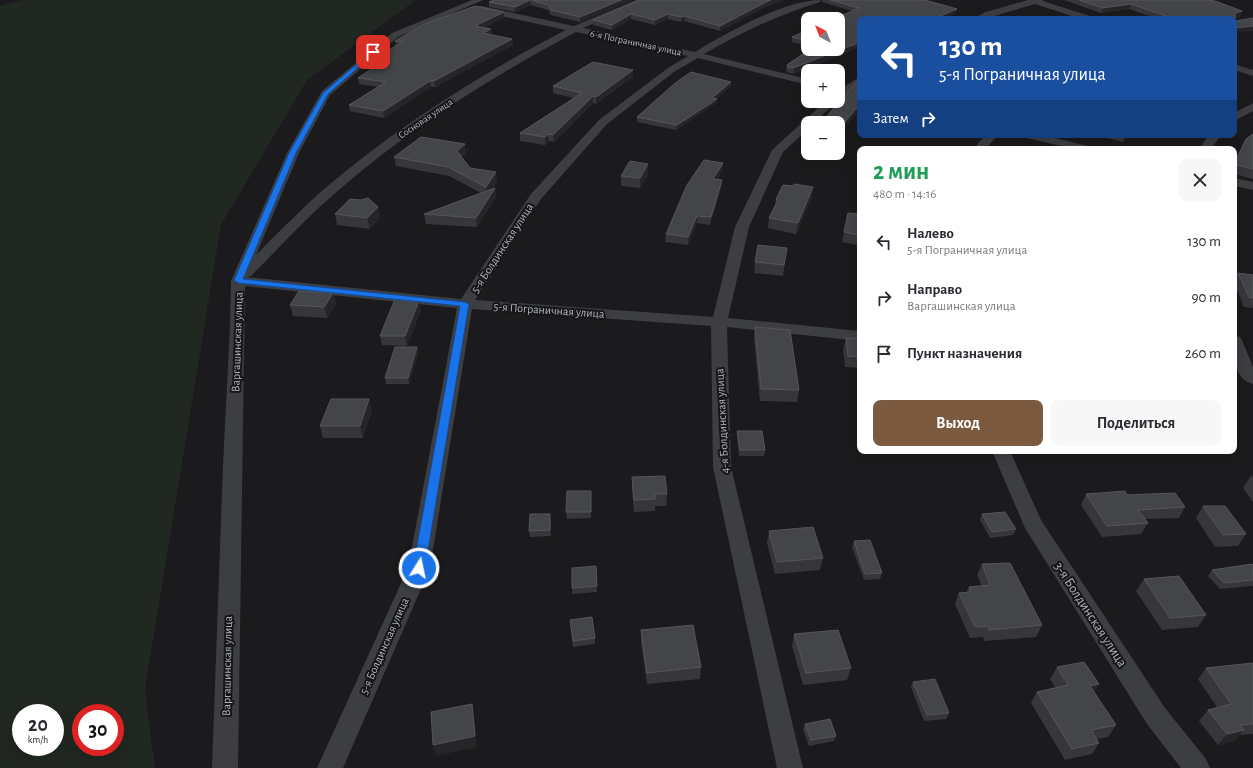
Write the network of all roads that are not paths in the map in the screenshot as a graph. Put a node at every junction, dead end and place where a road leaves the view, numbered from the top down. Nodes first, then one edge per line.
1 (642, 0) edge
2 (817, 0) edge
3 (1035, 0) edge
4 (468, 2) edge
5 (985, 16) edge
6 (1081, 16) edge
7 (574, 29) junction
8 (696, 55) junction
9 (1237, 68) edge
10 (1253, 73) edge
11 (801, 80) edge
12 (857, 82) edge
13 (845, 90) edge
14 (845, 94) edge
15 (857, 95) edge
16 (1253, 106) edge
17 (823, 108) edge
18 (1237, 116) edge
19 (989, 138) edge
20 (1039, 138) edge
21 (982, 146) edge
22 (1075, 146) edge
23 (1237, 183) edge
24 (1253, 186) edge
25 (238, 280) junction
26 (465, 304) junction
27 (719, 322) junction
28 (857, 336) edge
29 (1237, 347) edge
30 (1247, 372) edge
31 (1002, 454) edge
32 (225, 768) edge
33 (330, 768) edge
34 (790, 768) edge
35 (1197, 768) edge

1 - 7 street, Сосновая улица
2 - 8 street, 5-я Болдинская улица
3 - 5 street
3 - 6 street
4 - 7 street, 6-я Пограничная улица
4 - 25 street, Варгашинская улица
7 - 8 street, 6-я Пограничная улица
7 - 25 street, Сосновая улица
8 - 11 street, 6-я Пограничная улица
8 - 26 street, 5-я Болдинская улица
9 - 10 street
12 - 13 street, 4-я Болдинская улица
14 - 15 street
16 - 18 street
17 - 27 street, 4-я Болдинская улица
19 - 21 street
20 - 22 street
23 - 24 street
25 - 26 street, 5-я Пограничная улица
25 - 32 street, Варгашинская улица
26 - 27 street, 5-я Пограничная улица
26 - 33 street, 5-я Болдинская улица
27 - 28 street, 5-я Пограничная улица
27 - 34 street, 4-я Болдинская улица
29 - 30 street
31 - 35 street, 3-я Болдинская улица

